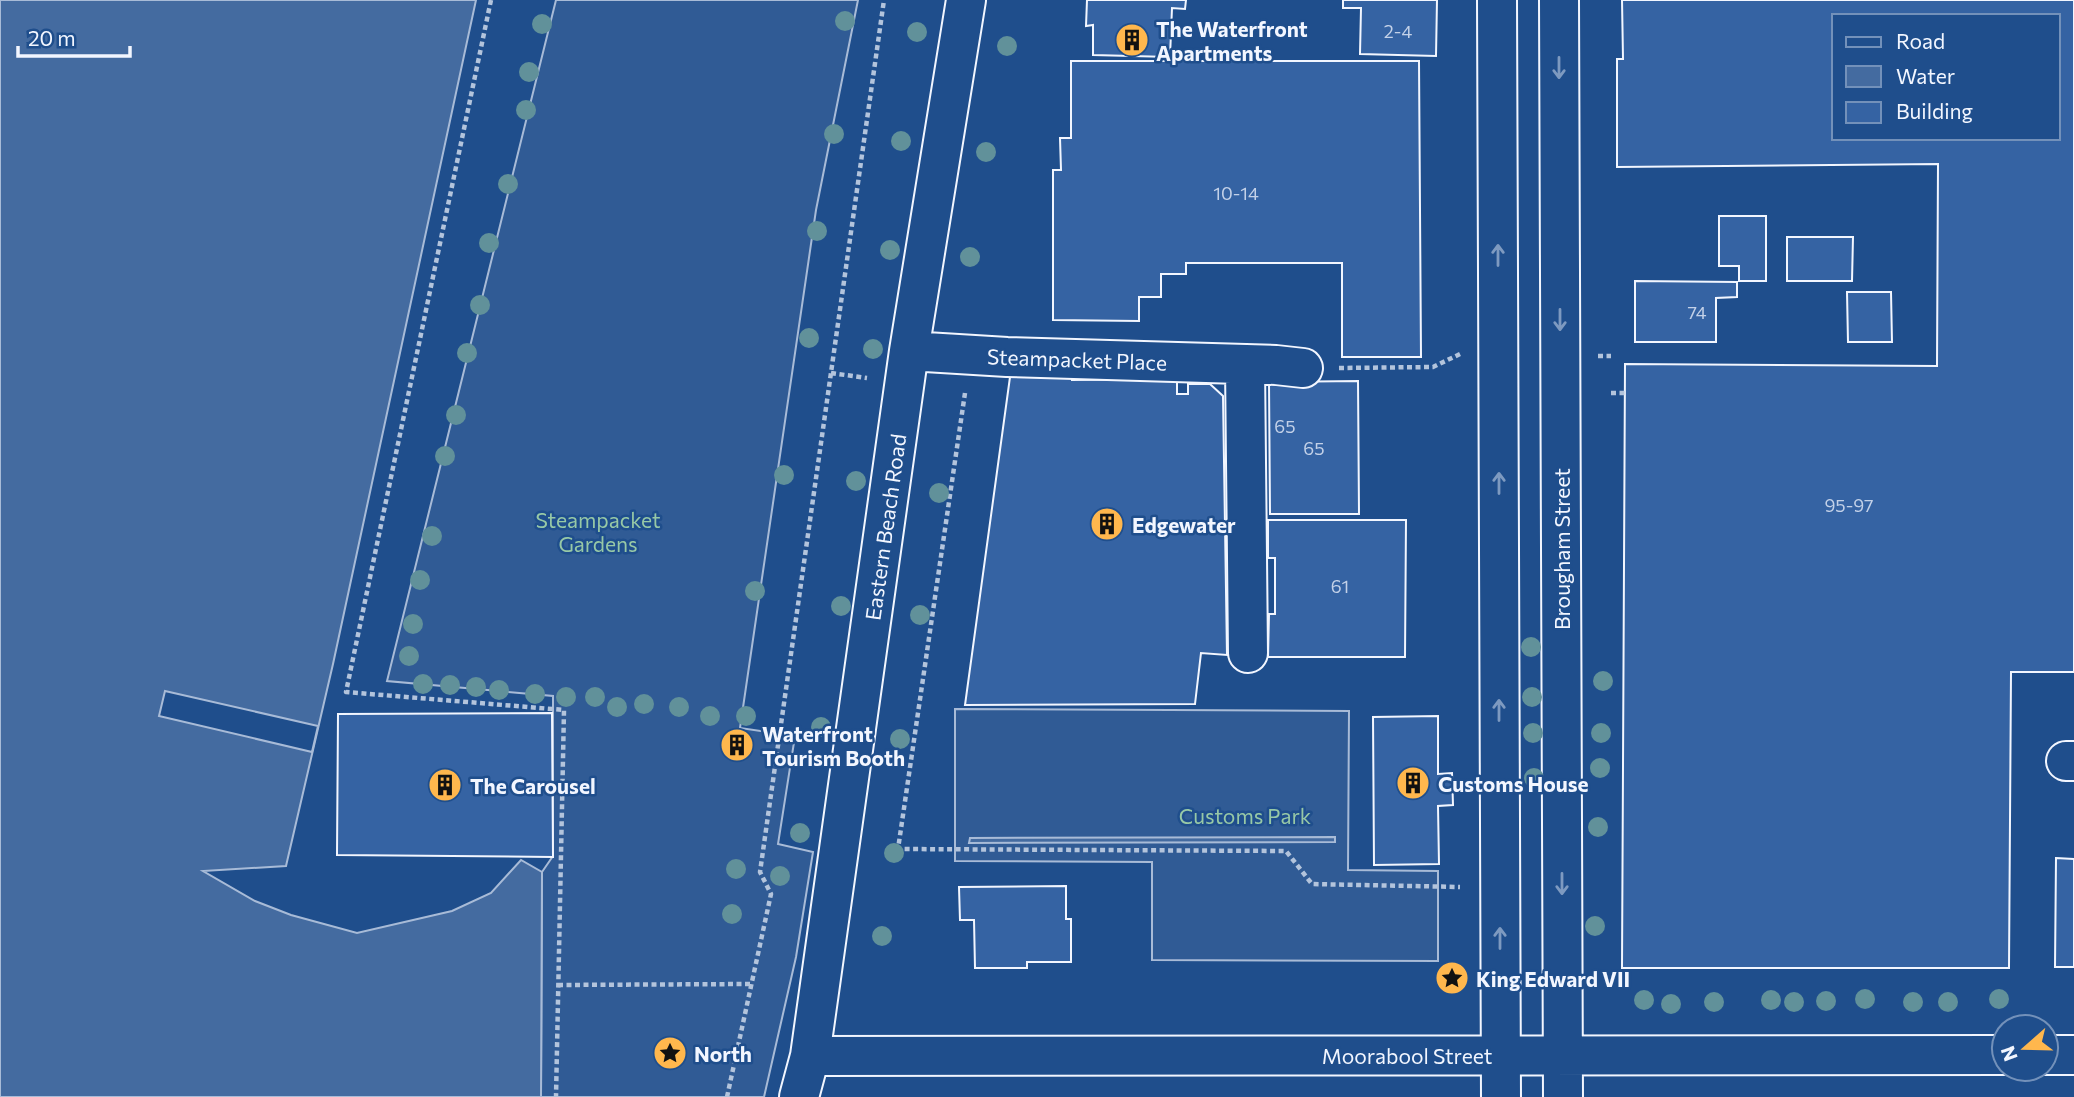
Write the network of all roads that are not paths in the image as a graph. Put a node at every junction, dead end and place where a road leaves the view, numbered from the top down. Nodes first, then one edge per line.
1 (965, 0) edge
2 (1497, 0) edge
3 (1559, 0) edge
4 (909, 351) junction
5 (1245, 365) junction
6 (1303, 368) dead end
7 (1248, 653) dead end
8 (1500, 1055) junction
9 (1562, 1055) junction
10 (1990, 1055) edge
11 (810, 1056) junction
12 (799, 1097) edge
13 (1501, 1097) edge
14 (1563, 1097) edge

1 - 4 street, Eastern Beach Road
8 -> 2 street
3 -> 9 street, Brougham Street
4 - 5 street, Steampacket Place
4 - 11 street, Eastern Beach Road
5 - 6 street, Steampacket Place
5 - 7 street
8 - 9 street, Moorabool Street
8 - 11 street, Moorabool Street
8 - 13 street
9 - 10 street, Moorabool Street
9 - 14 street, Brougham Street
11 - 12 street, Eastern Beach Road

